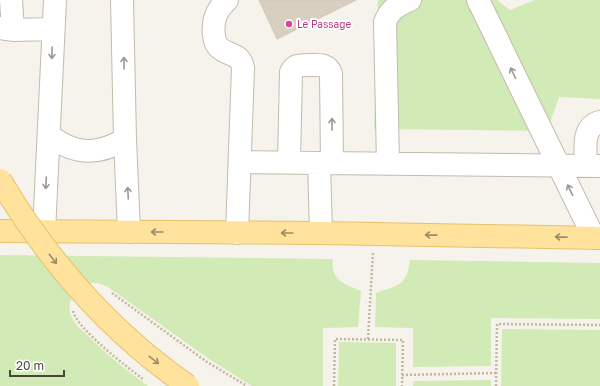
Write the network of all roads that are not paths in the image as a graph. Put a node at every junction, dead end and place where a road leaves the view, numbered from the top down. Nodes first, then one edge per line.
1 (11, 0) edge
2 (54, 0) edge
3 (122, 0) edge
4 (227, 0) edge
5 (410, 0) edge
6 (478, 0) edge
7 (7, 29) edge
8 (53, 30) junction
9 (600, 122) edge
10 (49, 135) junction
11 (125, 139) junction
12 (240, 162) junction
13 (289, 162) junction
14 (325, 163) junction
15 (388, 164) junction
16 (558, 165) junction
17 (593, 166) edge
18 (0, 180) edge
19 (0, 231) edge
20 (44, 232) junction
21 (129, 232) junction
22 (237, 233) junction
23 (321, 233) junction
24 (597, 238) edge
25 (188, 386) edge

1 - 7 lane
2 - 8 lane
11 -> 3 lane
4 - 12 lane
5 - 15 lane
16 -> 6 lane
7 - 8 lane
8 -> 10 lane
9 - 17 lane
10 - 11 lane
10 -> 20 lane
21 -> 11 lane
12 - 13 lane
12 - 22 lane
13 - 14 lane
14 -> 13 lane
14 - 15 lane
14 - 23 lane
15 - 16 lane
16 - 17 lane
24 -> 16 lane
18 -> 25 main road, bridge
19 - 20 main road
20 - 21 main road
22 -> 21 main road
23 -> 22 main road
24 -> 23 main road

